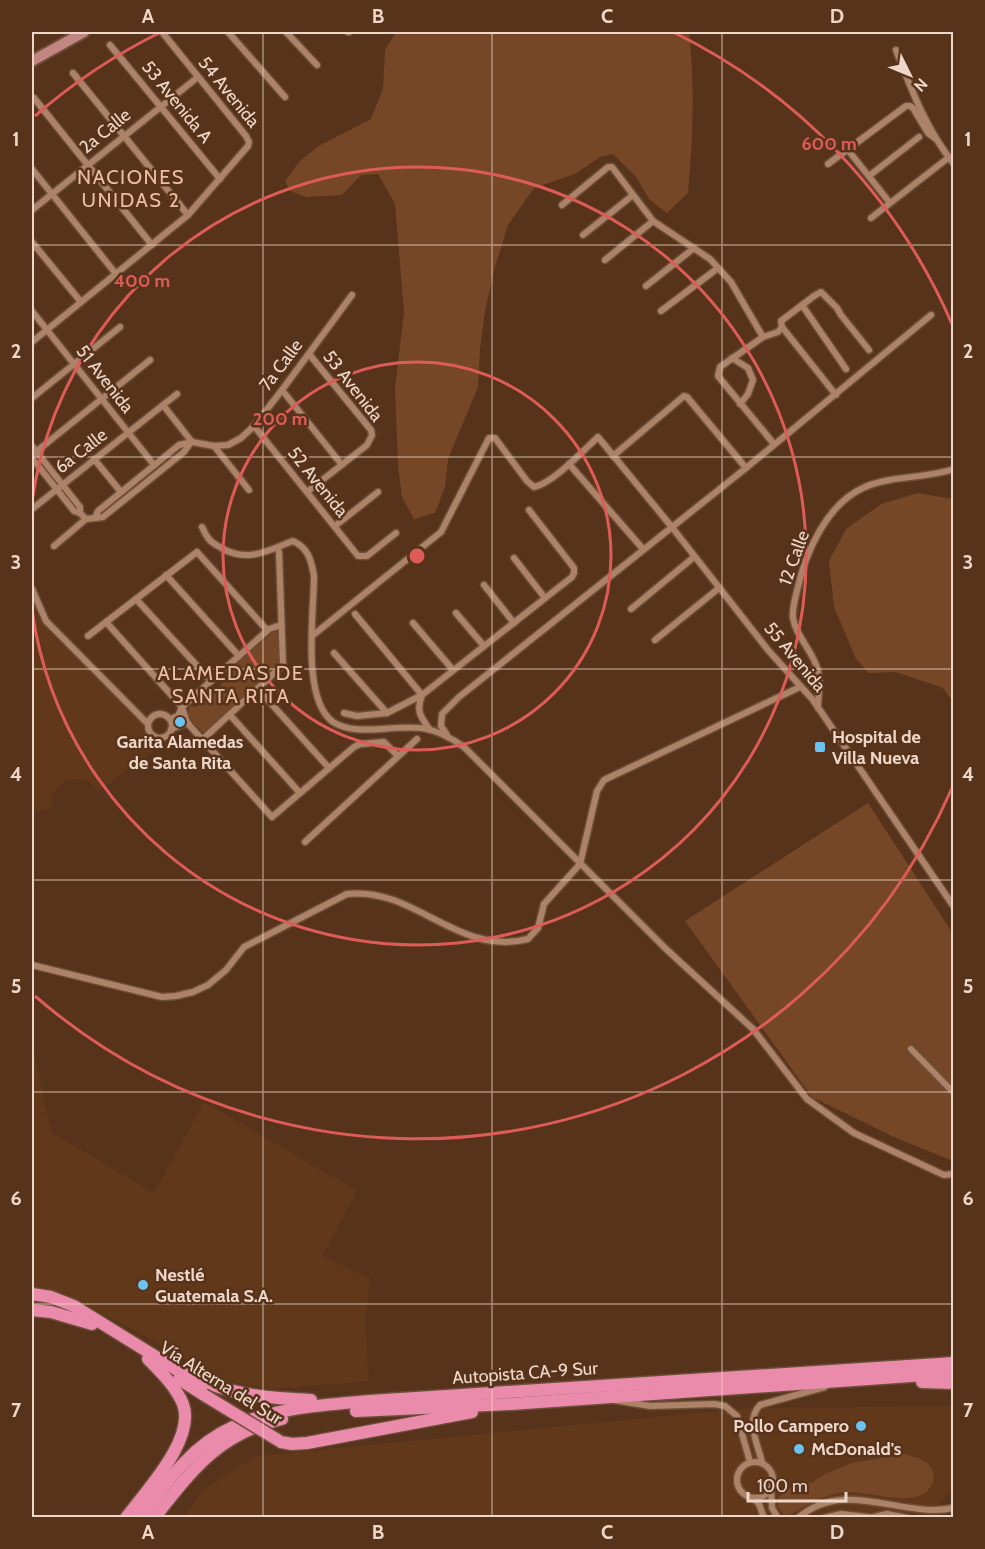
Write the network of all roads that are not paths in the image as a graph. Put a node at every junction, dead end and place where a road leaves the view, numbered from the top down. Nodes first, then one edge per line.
1 (84, 32) edge
2 (162, 32) edge
3 (228, 32) edge
4 (286, 32) edge
5 (110, 45) dead end
6 (896, 50) dead end
7 (32, 61) edge
8 (317, 65) dead end
9 (73, 73) dead end
10 (198, 77) junction
11 (285, 97) dead end
12 (33, 99) dead end
13 (161, 106) junction
14 (124, 135) junction
15 (919, 137) dead end
16 (936, 139) junction
17 (848, 150) junction
18 (948, 158) junction
19 (88, 164) junction
20 (828, 164) dead end
21 (954, 164) edge
22 (32, 169) edge
23 (869, 177) junction
24 (220, 179) junction
25 (52, 194) junction
26 (633, 195) junction
27 (890, 203) junction
28 (562, 204) dead end
29 (32, 210) edge
30 (188, 215) junction
31 (871, 218) dead end
32 (653, 221) junction
33 (584, 235) dead end
34 (32, 242) edge
35 (152, 245) junction
36 (694, 248) junction
37 (605, 260) dead end
38 (718, 268) junction
39 (116, 274) junction
40 (646, 286) dead end
41 (352, 295) dead end
42 (81, 302) junction
43 (802, 305) junction
44 (32, 311) edge
45 (661, 311) dead end
46 (931, 315) dead end
47 (120, 327) dead end
48 (782, 327) junction
49 (47, 330) junction
50 (763, 337) junction
51 (32, 342) edge
52 (869, 350) dead end
53 (309, 354) junction
54 (732, 358) junction
55 (150, 360) dead end
56 (74, 364) junction
57 (846, 369) dead end
58 (282, 390) junction
59 (177, 394) dead end
60 (836, 395) junction
61 (32, 398) edge
62 (101, 398) junction
63 (740, 404) junction
64 (163, 405) junction
65 (254, 426) junction
66 (128, 432) junction
67 (192, 442) junction
68 (774, 444) junction
69 (214, 446) junction
70 (33, 453) edge
71 (613, 456) junction
72 (94, 459) junction
73 (569, 464) junction
74 (154, 465) junction
75 (342, 465) junction
76 (746, 468) junction
77 (954, 469) edge
78 (59, 487) junction
79 (249, 490) dead end
80 (121, 492) junction
81 (307, 492) junction
82 (378, 492) dead end
83 (32, 509) edge
84 (529, 510) dead end
85 (95, 518) junction
86 (86, 519) junction
87 (334, 526) junction
88 (671, 526) junction
89 (202, 527) dead end
90 (396, 533) dead end
91 (54, 546) dead end
92 (643, 549) junction
93 (279, 552) dead end
94 (694, 557) junction
95 (514, 558) dead end
96 (166, 575) junction
97 (484, 585) dead end
98 (719, 588) junction
99 (32, 589) edge
100 (545, 598) junction
101 (136, 599) junction
102 (632, 609) dead end
103 (456, 613) dead end
104 (355, 615) dead end
105 (106, 622) junction
106 (514, 622) junction
107 (413, 623) dead end
108 (281, 625) junction
109 (267, 630) junction
110 (88, 636) dead end
111 (312, 636) junction
112 (655, 639) dead end
113 (484, 646) junction
114 (334, 653) dead end
115 (239, 656) junction
116 (453, 670) junction
117 (211, 681) junction
118 (800, 687) junction
119 (258, 689) junction
120 (422, 695) junction
121 (182, 707) junction
122 (818, 708) junction
123 (344, 712) dead end
124 (387, 712) junction
125 (137, 714) junction
126 (230, 715) junction
127 (152, 717) junction
128 (170, 719) junction
129 (187, 723) junction
130 (148, 724) junction
131 (171, 729) junction
132 (430, 730) junction
133 (447, 735) junction
134 (417, 739) dead end
135 (202, 740) junction
136 (398, 756) junction
137 (329, 768) junction
138 (300, 793) junction
139 (304, 842) dead end
140 (580, 864) junction
141 (954, 907) edge
142 (32, 965) edge
143 (911, 1049) dead end
144 (954, 1093) edge
145 (954, 1174) edge
146 (32, 1294) edge
147 (32, 1301) edge
148 (32, 1310) edge
149 (92, 1324) junction
150 (148, 1359) junction
151 (954, 1363) edge
152 (954, 1373) edge
153 (858, 1380) junction
154 (845, 1381) junction
155 (954, 1383) edge
156 (602, 1397) junction
157 (332, 1404) junction
158 (511, 1404) junction
159 (750, 1462) junction
160 (762, 1462) junction
161 (162, 1488) junction
162 (771, 1490) junction
163 (753, 1498) junction
164 (954, 1508) edge
165 (939, 1510) junction
166 (875, 1517) edge
167 (949, 1517) edge
168 (126, 1518) edge
169 (132, 1518) edge
170 (140, 1518) edge
171 (154, 1518) edge
172 (764, 1518) edge
173 (778, 1518) edge
174 (798, 1518) edge
175 (824, 1518) edge
176 (907, 1518) edge

1 - 7 main road
2 - 10 street, 54 Avenida
3 - 11 street
4 - 8 street
5 - 13 street, 53 Avenida A
6 - 16 street
9 - 14 street
10 - 13 street, 2a Calle
10 - 24 street, 54 Avenida
12 - 19 street
13 - 14 street, 2a Calle
13 - 24 street, 53 Avenida A
14 - 19 street, 2a Calle
14 - 30 street
15 - 23 street
16 - 17 street
16 - 18 street
17 - 20 street
17 - 23 street
18 - 21 street
18 - 27 street
19 - 25 street, 2a Calle
19 - 35 street
22 - 25 street
23 - 27 street
24 - 30 street
25 - 29 street, 2a Calle
25 - 39 street
26 - 28 street
26 - 32 street
26 - 33 street
27 - 31 street
30 - 35 street
32 - 36 street
32 - 37 street
34 - 42 street
35 - 39 street
36 - 38 street
36 - 40 street
38 - 45 street
38 - 50 street
39 - 42 street
41 - 53 street, 7a Calle
42 - 49 street
43 - 48 street
43 - 52 street
43 - 57 street
44 - 49 street, 51 Avenida
46 - 60 street
47 - 56 street
48 - 50 street
48 - 60 street
49 - 51 street
49 - 56 street, 51 Avenida
50 - 54 street
53 - 58 street, 7a Calle
53 - 75 street, 53 Avenida
54 - 63 street
54 - 63 street
55 - 62 street
56 - 61 street
56 - 62 street, 51 Avenida
58 - 65 street, 7a Calle
58 - 75 street
59 - 64 street, 6a Calle
60 - 68 street
62 - 66 street, 51 Avenida
62 - 70 street
63 - 68 street
64 - 66 street, 6a Calle
64 - 67 street
65 - 69 street, 7a Calle
65 - 81 street, 52 Avenida
66 - 72 street, 6a Calle
66 - 74 street, 51 Avenida
67 - 69 street, 7a Calle
67 - 74 street
67 - 85 street
68 - 76 street
69 - 79 street
70 - 78 street
71 - 73 street, 55 Avenida
71 - 76 street
71 - 88 street, 55 Avenida
72 - 78 street, 6a Calle
72 - 80 street
73 - 92 street
73 - 111 street
74 - 80 street
75 - 81 street
76 - 88 street
77 - 122 street, 12 Calle
78 - 83 street, 6a Calle
78 - 86 street
80 - 85 street
81 - 87 street, 52 Avenida
82 - 87 street
84 - 100 street
85 - 86 street
86 - 91 street
87 - 90 street, 52 Avenida
88 - 92 street
88 - 94 street, 55 Avenida
89 - 111 street
92 - 133 street
93 - 108 street
94 - 98 street, 55 Avenida
94 - 102 street
95 - 100 street
96 - 101 street
96 - 109 street
96 - 115 street
97 - 106 street
98 - 112 street
98 - 118 street, 55 Avenida
99 - 125 street
100 - 106 street
101 - 105 street
101 - 117 street
103 - 113 street
104 - 120 street
105 - 110 street
105 - 121 street
106 - 113 street
107 - 116 street
108 - 109 street
108 - 119 street
109 - 115 street
111 - 132 street
113 - 116 street
114 - 124 street
115 - 117 street
116 - 120 street
117 - 121 street
118 - 122 street, 55 Avenida
118 - 140 street
119 - 126 street
119 - 137 street
120 - 124 street
120 - 132 street
121 - 128 street
121 - 129 street
122 - 141 street, 55 Avenida
123 - 124 street
125 - 127 street
125 - 130 street
126 - 135 street
126 - 138 street
127 - 128 street
127 - 130 street
128 - 131 street
129 - 131 street
129 - 135 street
130 - 131 street
132 - 133 street
133 - 140 street
134 - 136 street
135 - 138 street
136 - 137 street
136 - 139 street
137 - 138 street
140 - 142 street
140 - 145 street
143 - 144 street
146 - 157 highway, Vía Alterna del Sur
147 - 149 highway, Vía Alterna del Sur
148 - 149 highway
149 - 150 highway, Vía Alterna del Sur
150 - 158 highway, Vía Alterna del Sur, bridge
150 - 168 highway
151 - 157 highway, Autopista CA-9 Sur
152 - 153 highway, Autopista CA-9 Sur
153 - 154 highway, Autopista CA-9 Sur
153 - 155 highway
154 - 156 highway, Autopista CA-9 Sur
154 - 160 street
156 - 158 highway, Autopista CA-9 Sur
156 - 159 street
157 - 161 highway, Autopista CA-9 Sur
158 - 171 highway, Autopista CA-9 Sur
159 - 160 street
159 - 163 street
160 - 162 street
161 - 169 highway
161 - 170 highway, Autopista CA-9 Sur
162 - 163 street
162 - 173 street
163 - 172 street
164 - 165 street
165 - 167 street
165 - 174 street
166 - 175 street
166 - 176 street

